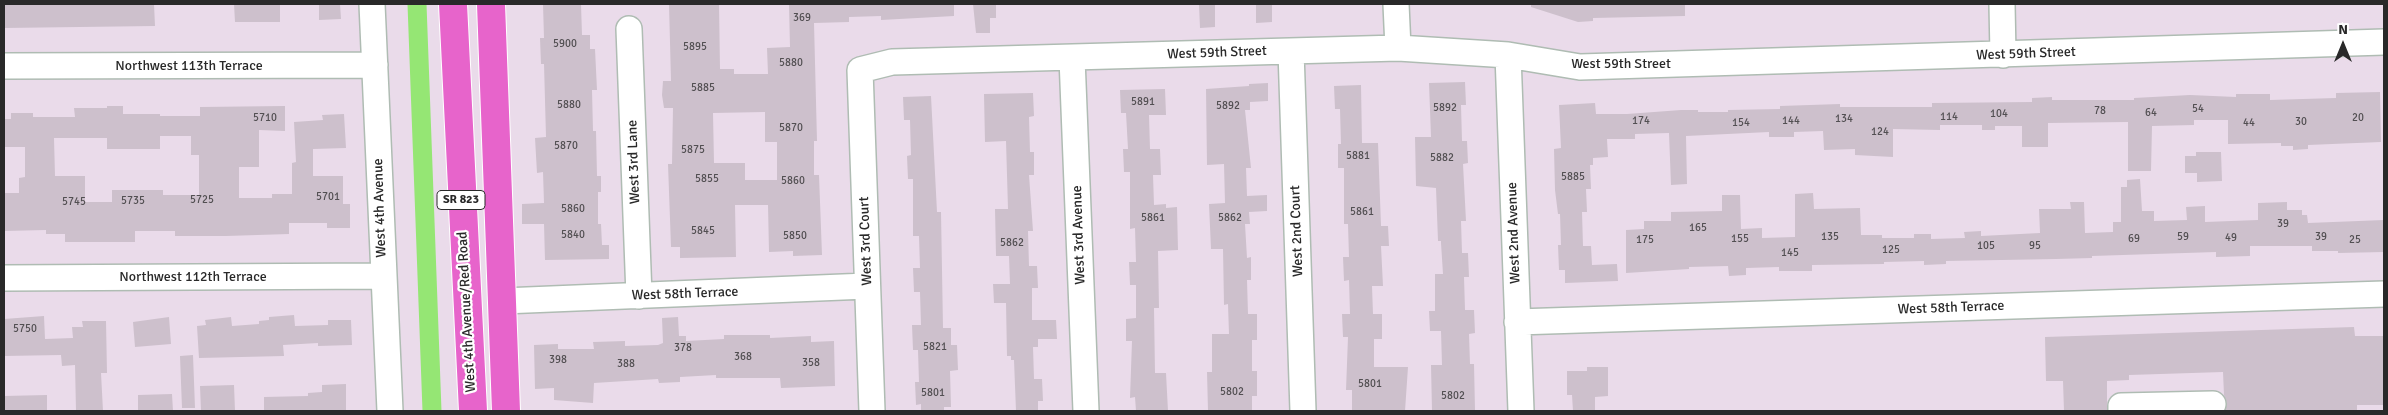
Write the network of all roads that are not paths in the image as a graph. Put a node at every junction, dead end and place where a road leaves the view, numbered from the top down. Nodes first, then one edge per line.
1 (372, 4) edge
2 (453, 4) edge
3 (491, 4) edge
4 (1396, 4) edge
5 (2002, 4) edge
6 (629, 29) dead end
7 (2384, 42) edge
8 (1398, 48) junction
9 (1291, 51) junction
10 (1508, 54) junction
11 (2003, 55) junction
12 (1072, 58) junction
13 (375, 65) junction
14 (4, 66) edge
15 (860, 70) joint
16 (460, 180) junction
17 (383, 276) junction
18 (4, 278) edge
19 (867, 286) junction
20 (2384, 294) edge
21 (638, 296) junction
22 (503, 301) junction
23 (1517, 322) junction
24 (2213, 404) dead end
25 (390, 411) edge
26 (473, 411) edge
27 (506, 411) edge
28 (872, 411) edge
29 (1086, 411) edge
30 (1303, 411) edge
31 (1521, 411) edge
32 (2121, 411) edge

1 - 13 street, West 4th Avenue
2 - 16 main road, West 4th Avenue/Red Road / SR 823
3 - 22 main road, SR 823
4 - 8 street
5 - 11 street
6 - 21 street, West 3rd Lane
7 - 11 street, West 59th Street
8 - 9 street, West 59th Street
8 - 10 street, West 59th Street
9 - 12 street, West 59th Street
9 - 30 street, West 2nd Court
10 - 11 street, West 59th Street
10 - 23 street, West 2nd Avenue
12 - 15 street, West 59th Street
12 - 29 street, West 3rd Avenue
13 - 14 street, Northwest 113th Terrace
13 - 17 street, West 4th Avenue
15 - 19 street, West 3rd Court
16 - 22 main road
16 - 26 main road, West 4th Avenue/Red Road / SR 823
17 - 18 street, Northwest 112th Terrace
17 - 25 street, West 4th Avenue
19 - 21 street, West 58th Terrace
19 - 28 street, West 3rd Court
20 - 23 street, West 58th Terrace
21 - 22 street, West 58th Terrace
22 - 27 main road, SR 823
23 - 31 street, West 2nd Avenue
24 - 32 street

